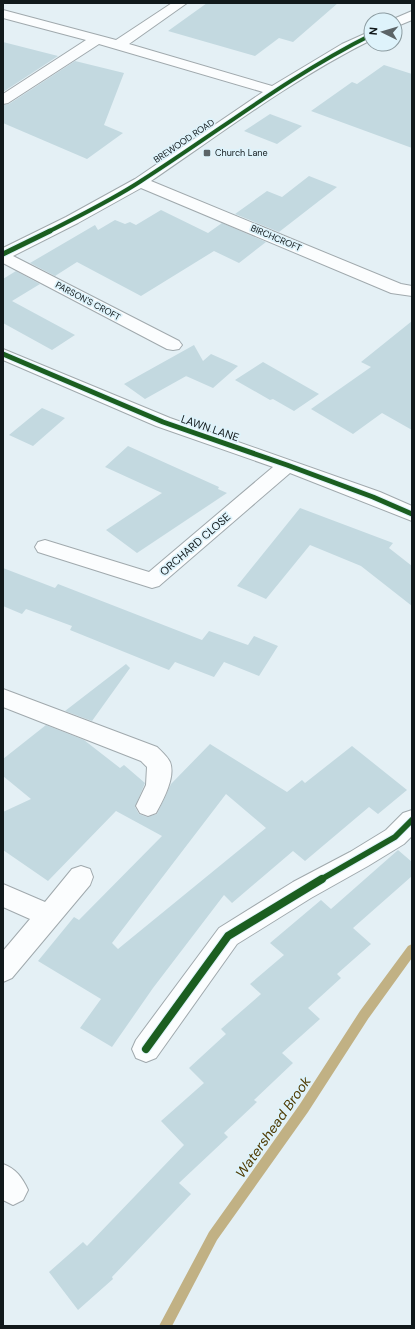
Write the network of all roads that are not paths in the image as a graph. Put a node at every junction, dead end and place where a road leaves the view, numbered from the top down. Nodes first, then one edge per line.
1 (181, 3) edge
2 (3, 14) edge
3 (97, 39) junction
4 (363, 39) edge
5 (118, 45) junction
6 (274, 91) junction
7 (3, 100) edge
8 (140, 182) junction
9 (3, 256) edge
10 (412, 291) edge
11 (173, 345) dead end
12 (3, 354) edge
13 (287, 465) junction
14 (412, 514) edge
15 (45, 547) dead end
16 (3, 698) edge
17 (148, 806) dead end
18 (412, 820) edge
19 (81, 877) dead end
20 (3, 895) edge
21 (48, 915) junction
22 (3, 970) edge
23 (146, 1049) dead end

1 - 5 street
2 - 3 street
3 - 5 street
3 - 7 street
4 - 6 street, BREWOOD ROAD
5 - 6 street
6 - 8 street, BREWOOD ROAD
8 - 9 street, BREWOOD ROAD
8 - 10 street, BIRCHCROFT
9 - 11 street, PARSON'S CROFT
12 - 13 street, LAWN LANE
13 - 14 street, LAWN LANE
13 - 15 street, ORCHARD CLOSE
16 - 17 street
18 - 23 street
19 - 21 street
20 - 21 street
21 - 22 street

